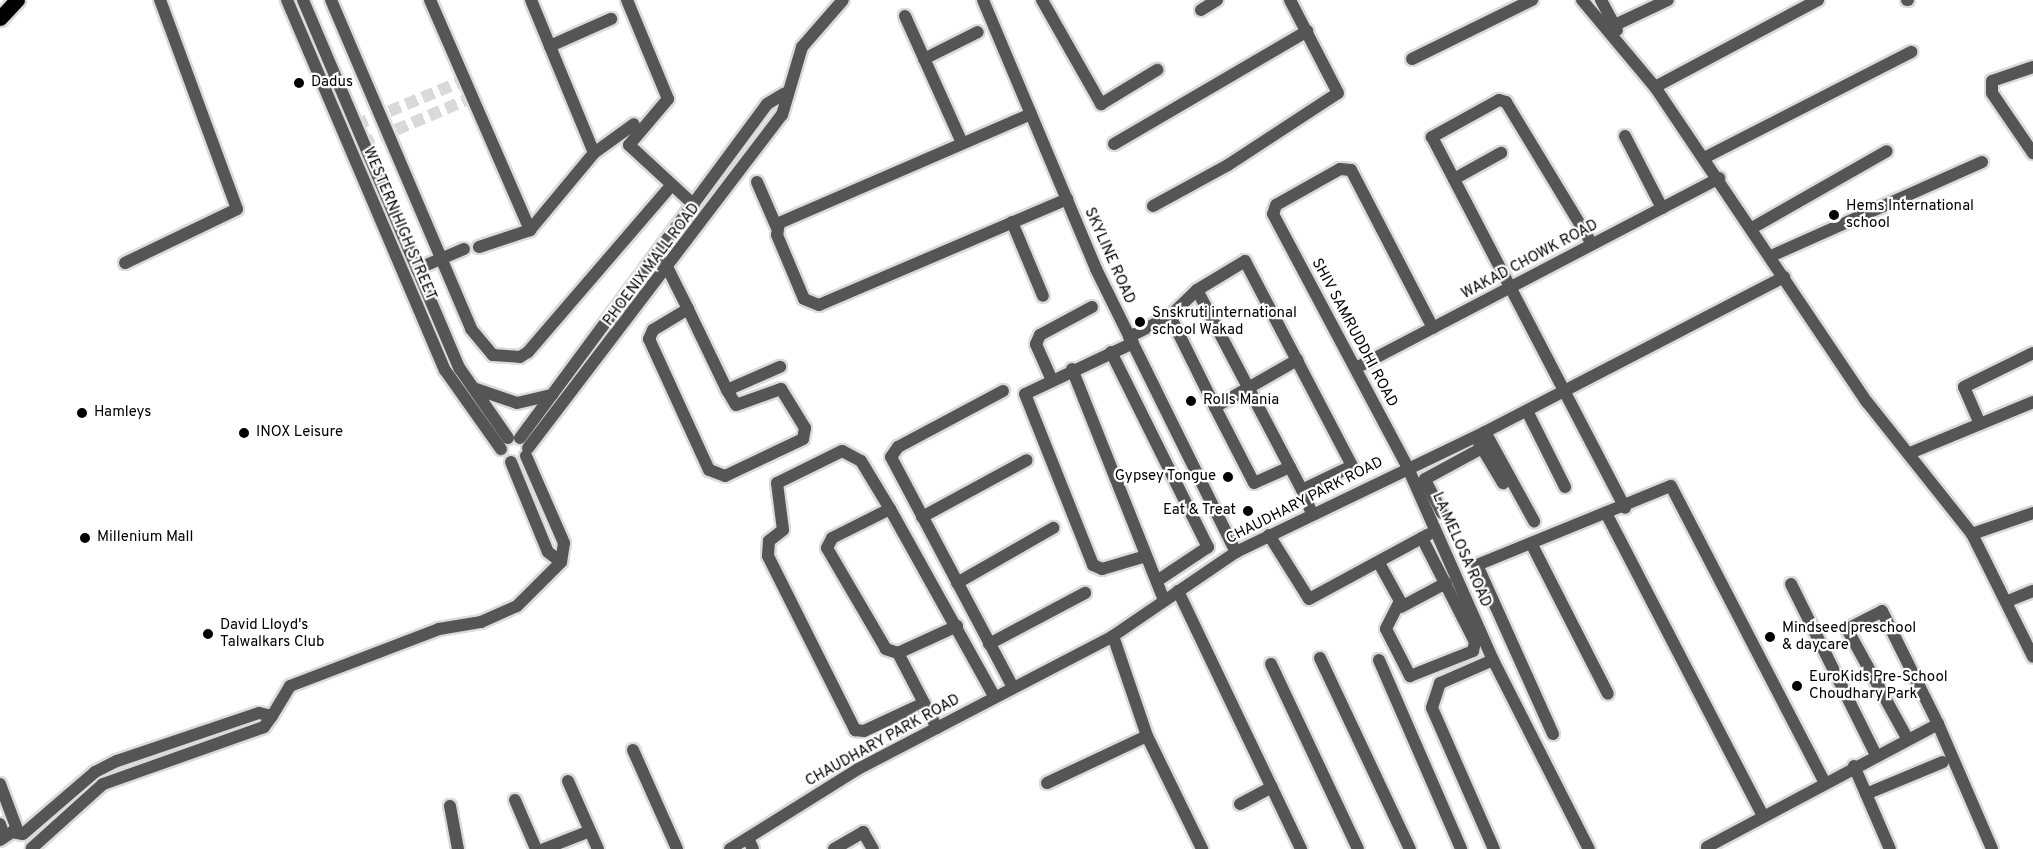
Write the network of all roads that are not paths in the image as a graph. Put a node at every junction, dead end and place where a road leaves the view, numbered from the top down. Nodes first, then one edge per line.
1 (17, 0) edge
2 (160, 0) edge
3 (287, 0) edge
4 (303, 0) edge
5 (331, 0) edge
6 (430, 0) edge
7 (531, 0) edge
8 (627, 0) edge
9 (843, 0) edge
10 (983, 0) edge
11 (1042, 0) edge
12 (1217, 0) edge
13 (1290, 0) edge
14 (1532, 0) edge
15 (1582, 0) edge
16 (1601, 0) edge
17 (1668, 0) edge
18 (1818, 0) edge
19 (1201, 10) dead end
20 (904, 16) dead end
21 (0, 18) edge
22 (611, 19) dead end
23 (1617, 24) junction
24 (1307, 31) junction
25 (978, 32) dead end
26 (1618, 41) junction
27 (550, 46) junction
28 (1911, 52) dead end
29 (924, 59) junction
30 (1412, 59) dead end
31 (2033, 67) edge
32 (1157, 70) dead end
33 (1655, 87) junction
34 (785, 93) junction
35 (1031, 114) junction
36 (634, 124) dead end
37 (359, 133) junction
38 (1625, 136) dead end
39 (346, 139) junction
40 (962, 143) junction
41 (1114, 144) dead end
42 (1887, 151) dead end
43 (594, 153) junction
44 (1501, 153) dead end
45 (2033, 153) edge
46 (1704, 158) junction
47 (1982, 162) dead end
48 (1719, 178) junction
49 (1454, 179) junction
50 (757, 182) dead end
51 (670, 188) junction
52 (1066, 199) junction
53 (694, 205) junction
54 (1153, 206) dead end
55 (1662, 208) junction
56 (1012, 222) junction
57 (777, 228) junction
58 (1752, 228) junction
59 (530, 230) junction
60 (1592, 244) junction
61 (406, 245) junction
62 (479, 247) dead end
63 (464, 249) dead end
64 (394, 250) junction
65 (1771, 256) junction
66 (657, 257) junction
67 (440, 258) junction
68 (125, 263) dead end
69 (417, 269) junction
70 (669, 270) junction
71 (1784, 277) junction
72 (1511, 287) junction
73 (1197, 290) junction
74 (1043, 296) dead end
75 (1092, 307) dead end
76 (688, 309) junction
77 (1170, 315) junction
78 (1433, 328) junction
79 (597, 336) junction
80 (1131, 340) junction
81 (609, 345) junction
82 (1112, 352) junction
83 (2033, 353) edge
84 (1297, 360) junction
85 (780, 367) dead end
86 (1356, 368) junction
87 (1072, 369) junction
88 (1051, 378) junction
89 (470, 385) junction
90 (1248, 389) junction
91 (727, 390) junction
92 (1003, 391) dead end
93 (1565, 391) junction
94 (552, 395) junction
95 (2033, 402) edge
96 (1215, 406) junction
97 (1527, 411) junction
98 (1980, 424) junction
99 (1480, 434) junction
100 (517, 446) junction
101 (1482, 448) junction
102 (1910, 453) junction
103 (1027, 460) dead end
104 (1407, 466) junction
105 (1290, 467) junction
106 (1503, 483) dead end
107 (1565, 487) dead end
108 (1302, 490) junction
109 (1625, 508) junction
110 (890, 509) junction
111 (1442, 513) dead end
112 (2033, 513) edge
113 (1312, 514) junction
114 (1607, 515) junction
115 (922, 517) junction
116 (1534, 521) dead end
117 (1053, 528) dead end
118 (1435, 530) junction
119 (1972, 534) junction
120 (1269, 535) junction
121 (1422, 538) junction
122 (1531, 543) junction
123 (1236, 552) junction
124 (1146, 556) junction
125 (561, 562) junction
126 (1379, 563) junction
127 (1157, 581) junction
128 (957, 583) junction
129 (1446, 583) junction
130 (1791, 584) dead end
131 (1178, 591) junction
132 (2033, 591) edge
133 (1085, 593) dead end
134 (1164, 600) junction
135 (2008, 601) junction
136 (1401, 607) junction
137 (957, 626) junction
138 (1113, 636) junction
139 (989, 644) junction
140 (898, 654) junction
141 (2033, 657) edge
142 (1320, 658) dead end
143 (1379, 660) dead end
144 (1493, 660) junction
145 (1271, 664) dead end
146 (1012, 686) junction
147 (1608, 694) dead end
148 (994, 696) junction
149 (924, 703) junction
150 (272, 716) junction
151 (1938, 724) junction
152 (936, 728) junction
153 (1553, 734) dead end
154 (1147, 736) junction
155 (1907, 738) junction
156 (633, 750) dead end
157 (1876, 755) junction
158 (1943, 762) dead end
159 (1854, 766) junction
160 (568, 781) dead end
161 (1047, 783) dead end
162 (1825, 783) junction
163 (0, 784) edge
164 (1272, 787) junction
165 (1866, 794) junction
166 (515, 800) dead end
167 (1240, 804) dead end
168 (450, 806) dead end
169 (1763, 816) junction
170 (590, 831) junction
171 (1, 833) edge
172 (20, 833) junction
173 (751, 843) edge
174 (1707, 847) dead end
175 (32, 848) edge
176 (458, 849) edge
177 (536, 849) edge
178 (544, 849) edge
179 (598, 849) edge
180 (676, 849) edge
181 (730, 849) edge
182 (834, 849) edge
183 (873, 849) edge
184 (1202, 849) edge
185 (1301, 849) edge
186 (1358, 849) edge
187 (1410, 849) edge
188 (1461, 849) edge
189 (1494, 849) edge
190 (1589, 849) edge
191 (1890, 849) edge
192 (1992, 849) edge

1 - 21 main road
2 - 68 street
3 - 39 street, WESTERN HIGH STREET
4 - 37 street, WESTERN HIGH STREET
5 - 67 street
6 - 59 street
7 - 27 street
8 - 51 street
9 - 34 street, PHOENIX MALL ROAD
10 - 35 street, SKYLINE ROAD
11 - 32 street
12 - 19 street
13 - 24 street
14 - 30 street
15 - 26 street
16 - 23 street
17 - 23 street
18 - 33 street
20 - 29 street
22 - 27 street
23 - 26 street
24 - 41 street
24 - 54 street
25 - 29 street
26 - 33 street
27 - 43 street
28 - 46 street
29 - 40 street
31 - 45 street
33 - 46 street
34 - 53 street, PHOENIX MALL ROAD
34 - 70 street, PHOENIX MALL ROAD
35 - 40 street
35 - 52 street, SKYLINE ROAD
36 - 43 street
37 - 39 street
37 - 61 street, WESTERN HIGH STREET
38 - 55 street
39 - 64 street, WESTERN HIGH STREET
40 - 57 street
42 - 58 street
43 - 59 street
44 - 49 street
46 - 48 street
47 - 65 street
48 - 55 street, WAKAD CHOWK ROAD
48 - 58 street
49 - 60 street
49 - 72 street
50 - 57 street
51 - 53 street
51 - 67 street
52 - 56 street
52 - 80 street, SKYLINE ROAD
53 - 66 street, PHOENIX MALL ROAD
55 - 60 street, WAKAD CHOWK ROAD
56 - 57 street
56 - 74 street
58 - 65 street
59 - 62 street
60 - 72 street, WAKAD CHOWK ROAD
61 - 64 street
61 - 69 street, WESTERN HIGH STREET
63 - 67 street
64 - 100 street, WESTERN HIGH STREET
65 - 71 street
66 - 70 street
66 - 79 street, PHOENIX MALL ROAD
67 - 69 street
69 - 89 street, WESTERN HIGH STREET
70 - 76 street
70 - 81 street, PHOENIX MALL ROAD
71 - 93 street, CHAUDHARY PARK ROAD
71 - 102 street
72 - 78 street, WAKAD CHOWK ROAD
72 - 93 street
73 - 77 street
73 - 84 street
73 - 90 street
75 - 88 street
76 - 91 street
76 - 91 street
77 - 80 street
77 - 96 street
78 - 86 street, WAKAD CHOWK ROAD
78 - 86 street, SHIV SAMRUDDHI ROAD
79 - 81 street
79 - 94 street, PHOENIX MALL ROAD
80 - 82 street
80 - 123 street, SKYLINE ROAD
81 - 100 street, PHOENIX MALL ROAD
82 - 87 street
82 - 127 street
83 - 98 street
84 - 90 street
84 - 108 street
85 - 91 street
86 - 104 street, SHIV SAMRUDDHI ROAD
87 - 88 street
87 - 124 street
88 - 124 street
89 - 94 street
89 - 100 street, WESTERN HIGH STREET
90 - 96 street
90 - 105 street
92 - 115 street
93 - 97 street, CHAUDHARY PARK ROAD
93 - 109 street
94 - 100 street, PHOENIX MALL ROAD
95 - 98 street
96 - 105 street
97 - 99 street, CHAUDHARY PARK ROAD
97 - 107 street
98 - 102 street
99 - 101 street
99 - 104 street, CHAUDHARY PARK ROAD
99 - 116 street
100 - 125 street
100 - 125 street
101 - 106 street
101 - 111 street
102 - 119 street
103 - 115 street
104 - 113 street, CHAUDHARY PARK ROAD
104 - 118 street, LA MELOSA ROAD
105 - 108 street
108 - 113 street
109 - 114 street
109 - 162 street
110 - 137 street
110 - 140 street
110 - 149 street
112 - 119 street
113 - 120 street, CHAUDHARY PARK ROAD
114 - 122 street
114 - 169 street
115 - 128 street
117 - 128 street
118 - 121 street
118 - 144 street, LA MELOSA ROAD
119 - 135 street
120 - 123 street, CHAUDHARY PARK ROAD
120 - 126 street
121 - 126 street
121 - 129 street
122 - 147 street
122 - 153 street
123 - 131 street, CHAUDHARY PARK ROAD
124 - 127 street
125 - 150 street
126 - 136 street
127 - 134 street
128 - 139 street
129 - 136 street
129 - 136 street
130 - 157 street
131 - 134 street, CHAUDHARY PARK ROAD
131 - 164 street
132 - 135 street
133 - 139 street
134 - 138 street, CHAUDHARY PARK ROAD
135 - 141 street
137 - 140 street
137 - 148 street
138 - 146 street, CHAUDHARY PARK ROAD
138 - 154 street
139 - 146 street
140 - 149 street
142 - 187 street
143 - 188 street
144 - 189 street
144 - 190 street, LA MELOSA ROAD
145 - 186 street
146 - 148 street, CHAUDHARY PARK ROAD
148 - 152 street, CHAUDHARY PARK ROAD
149 - 152 street
150 - 172 street
150 - 175 street
151 - 155 street
151 - 155 street
151 - 192 street
152 - 173 street, CHAUDHARY PARK ROAD
154 - 161 street
154 - 184 street
155 - 157 street
156 - 180 street
157 - 159 street
158 - 165 street
159 - 162 street
159 - 165 street
160 - 170 street
162 - 169 street
163 - 172 street
164 - 167 street
164 - 185 street
165 - 191 street
166 - 177 street
168 - 176 street
169 - 174 street
170 - 178 street
170 - 179 street
171 - 172 street
172 - 175 street
173 - 181 street, CHAUDHARY PARK ROAD
182 - 183 street

